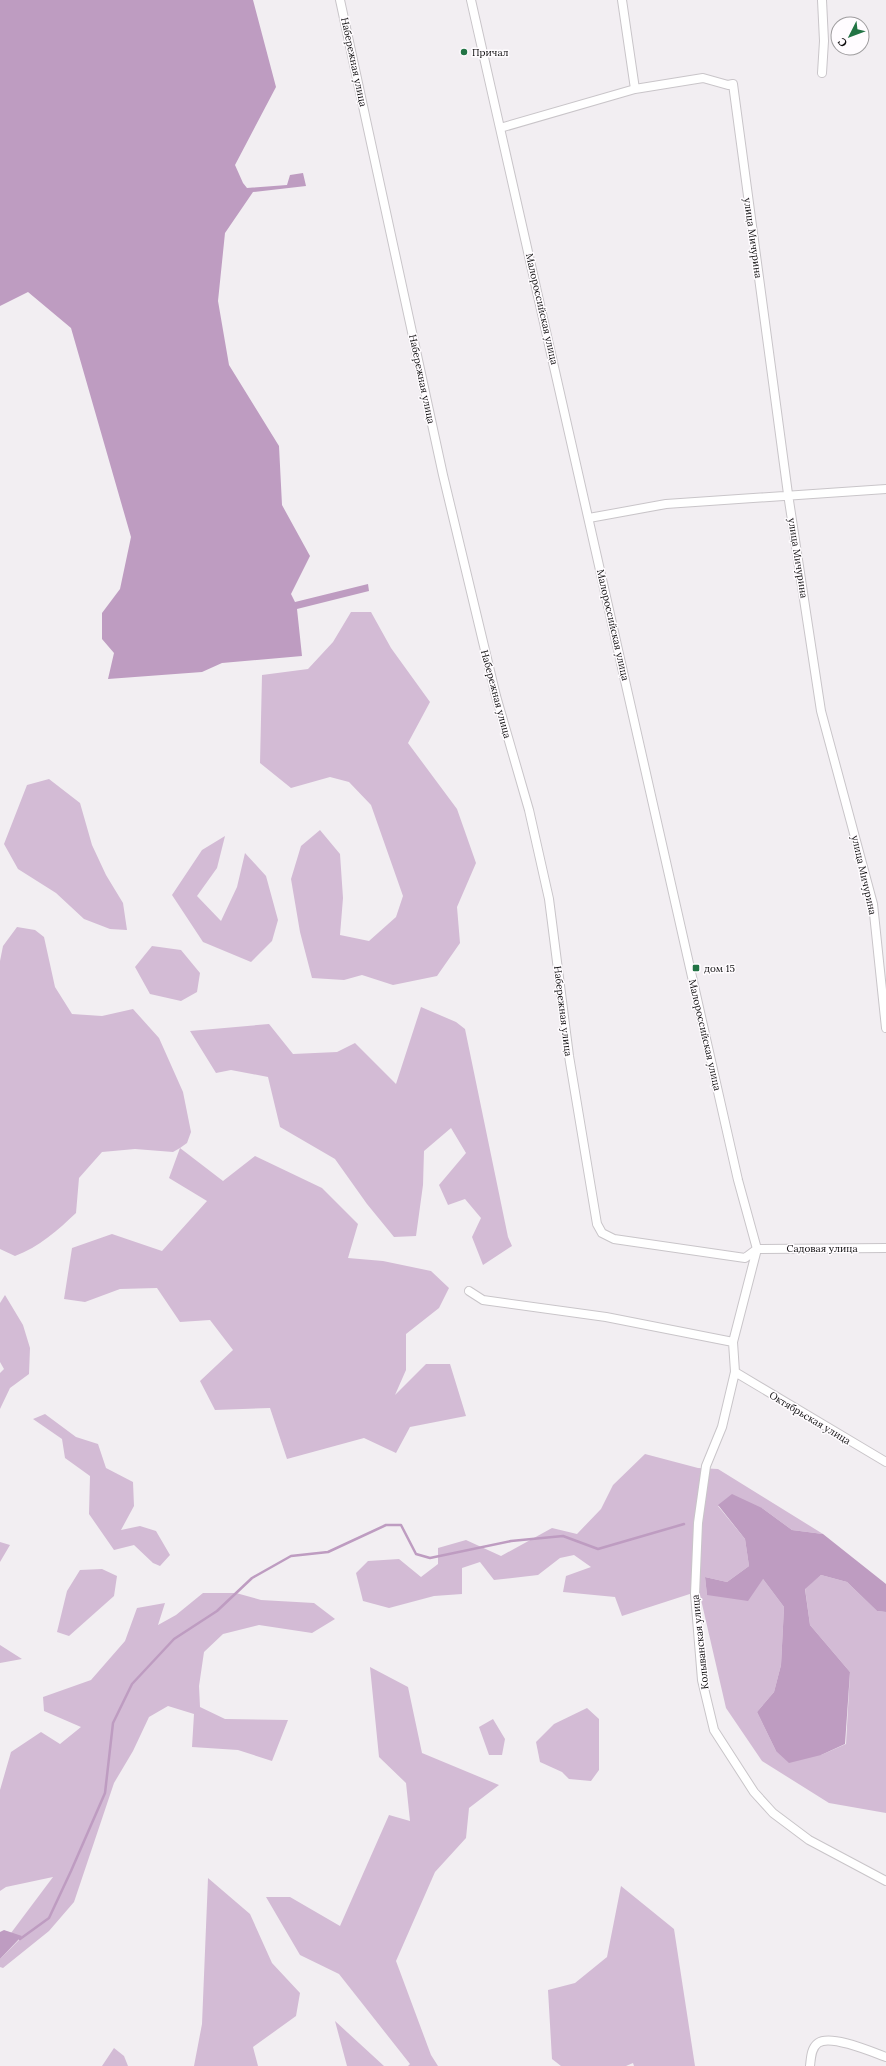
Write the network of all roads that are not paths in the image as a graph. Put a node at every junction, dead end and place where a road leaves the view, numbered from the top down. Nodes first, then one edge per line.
1 (340, 0) edge
2 (471, 0) edge
3 (622, 0) edge
4 (822, 0) edge
5 (822, 73) dead end
6 (634, 89) junction
7 (500, 128) junction
8 (886, 488) edge
9 (788, 494) junction
10 (589, 518) junction
11 (886, 1028) edge
12 (886, 1248) edge
13 (757, 1249) junction
14 (469, 1291) dead end
15 (733, 1342) junction
16 (735, 1372) junction
17 (886, 1462) edge
18 (886, 1881) edge
19 (886, 2057) edge
20 (810, 2066) edge

1 - 13 street, Набережная улица
2 - 7 street, Малороссийская улица
3 - 6 street
4 - 5 street
6 - 7 street
6 - 9 street, улица Мичурина
7 - 10 street, Малороссийская улица
8 - 9 street
9 - 10 street
9 - 11 street, улица Мичурина
10 - 13 street, Малороссийская улица
12 - 13 street, Садовая улица
13 - 15 street, Колыванская улица
14 - 15 street
15 - 16 street, Колыванская улица
16 - 17 street, Октябрьская улица
16 - 18 street, Колыванская улица
19 - 20 street

